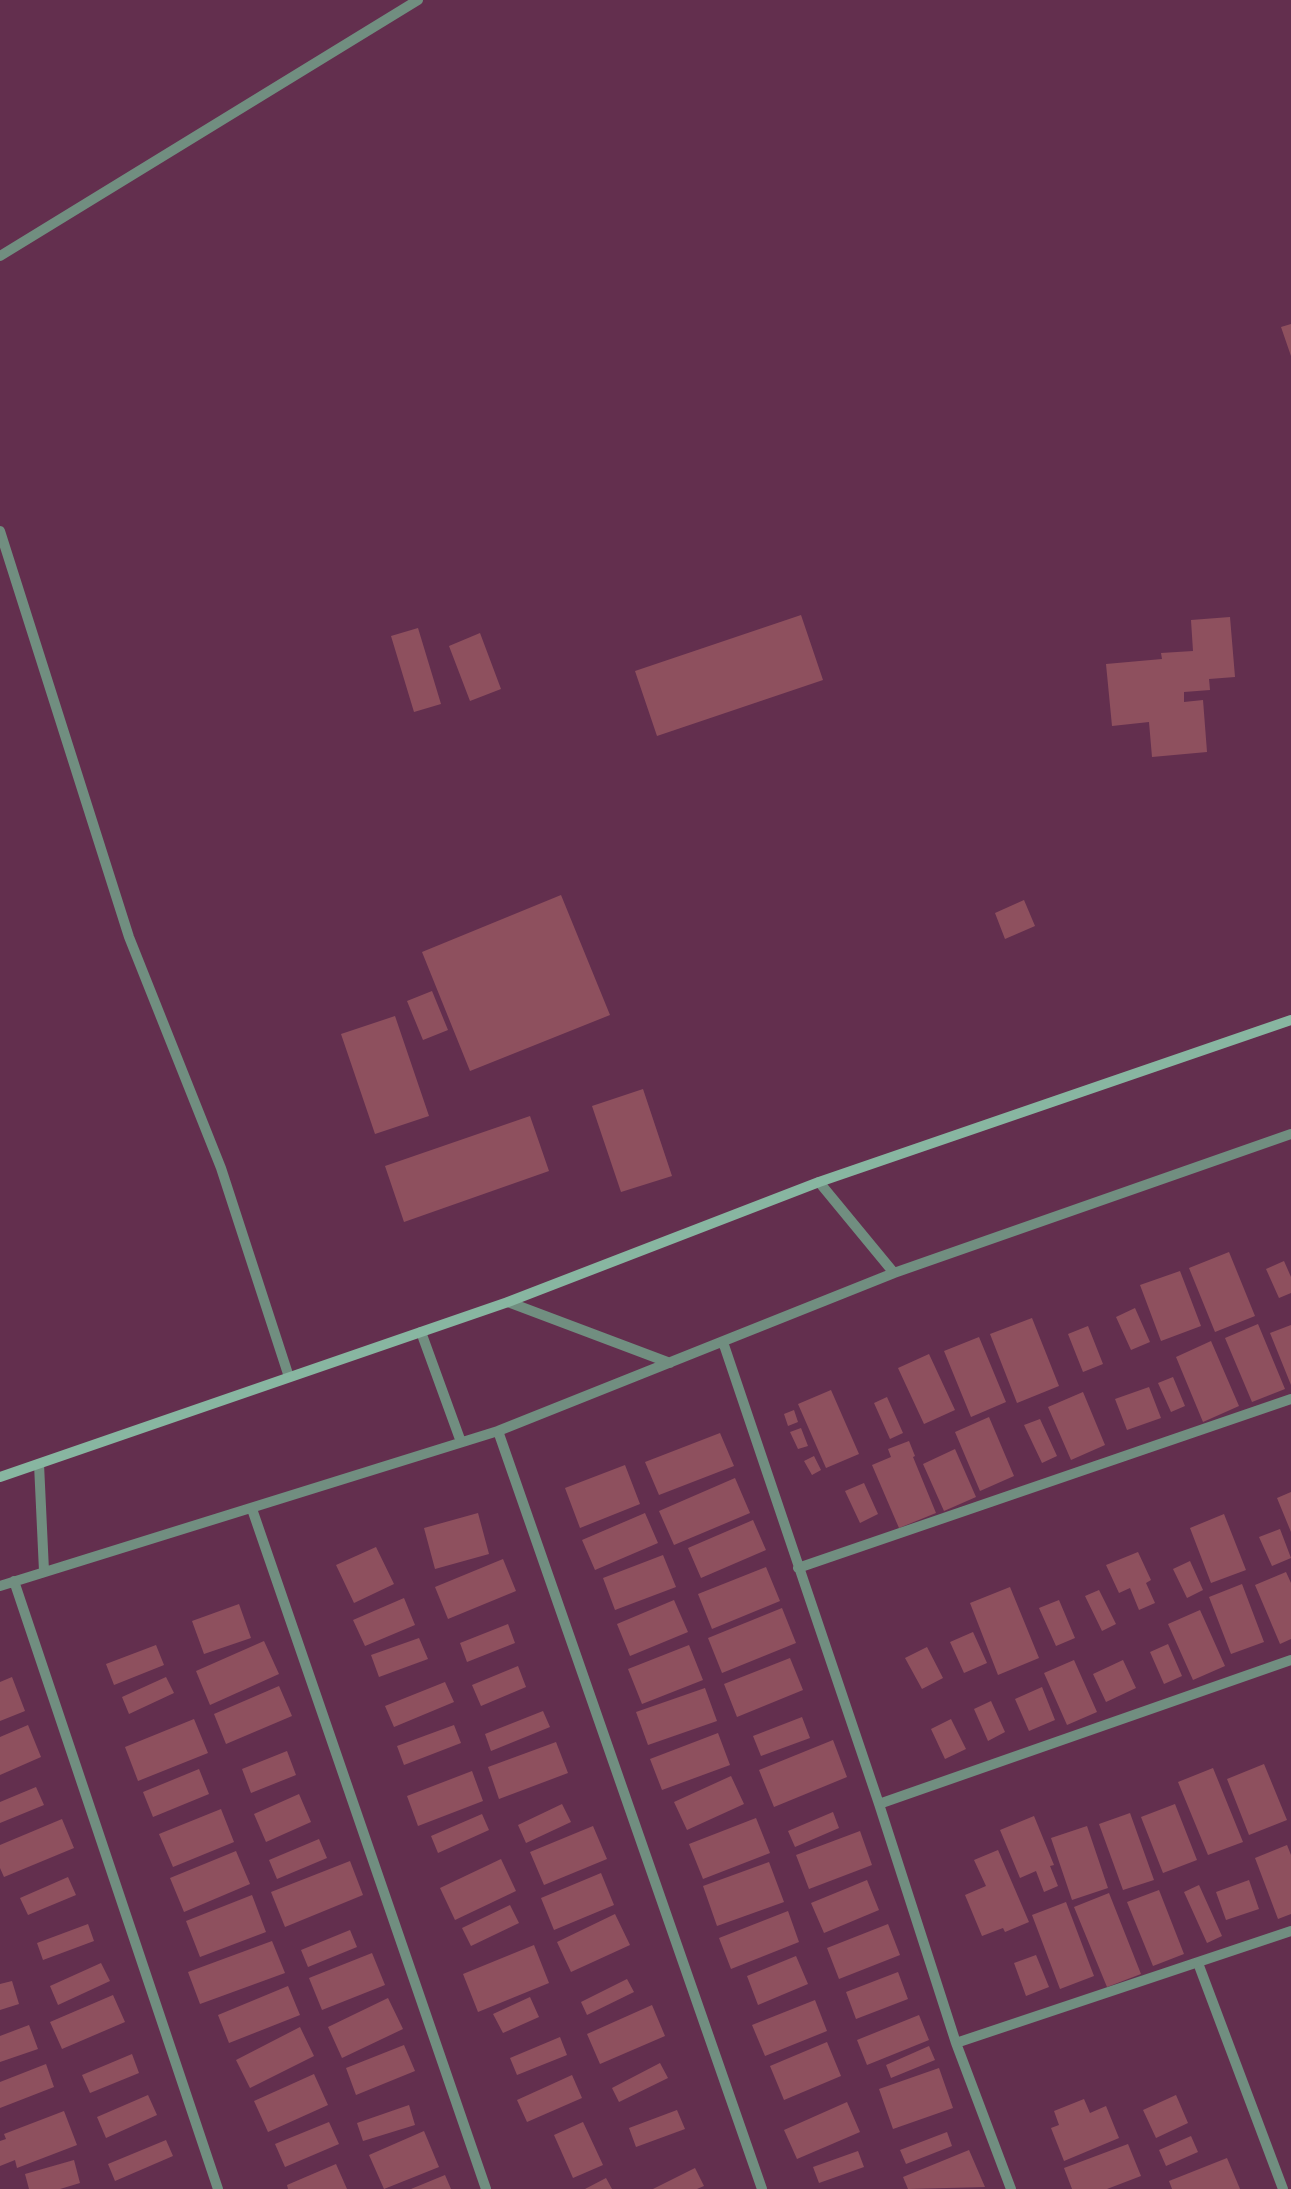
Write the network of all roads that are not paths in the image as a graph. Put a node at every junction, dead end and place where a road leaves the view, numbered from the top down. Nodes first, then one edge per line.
1 (418, 0) edge
2 (0, 256) edge
3 (0, 531) edge
4 (1291, 1020) edge
5 (1291, 1134) edge
6 (819, 1182) junction
7 (894, 1273) junction
8 (508, 1302) junction
9 (421, 1332) junction
10 (723, 1342) junction
11 (670, 1363) junction
12 (289, 1378) junction
13 (1291, 1399) edge
14 (498, 1431) junction
15 (461, 1442) junction
16 (39, 1464) junction
17 (0, 1477) edge
18 (252, 1509) junction
19 (798, 1568) junction
20 (44, 1571) junction
21 (14, 1580) junction
22 (0, 1586) edge
23 (1291, 1660) edge
24 (879, 1804) junction
25 (1291, 1931) edge
26 (1198, 1963) junction
27 (956, 2043) junction
28 (218, 2189) edge
29 (486, 2189) edge
30 (762, 2189) edge
31 (1011, 2189) edge
32 (1282, 2189) edge

1 - 2 street
3 - 12 street
4 - 6 street
5 - 7 street
6 - 7 street
6 - 8 street
7 - 10 street
8 - 9 street
8 - 11 street
9 - 12 street
9 - 15 street
10 - 11 street
10 - 19 street
11 - 14 street
12 - 16 street
13 - 19 street
14 - 15 street
14 - 30 street
15 - 18 street
16 - 17 street
16 - 20 street
18 - 20 street
18 - 29 street
19 - 24 street
20 - 21 street
21 - 22 street
21 - 28 street
23 - 24 street
24 - 27 street
25 - 26 street
26 - 27 street
26 - 32 street
27 - 31 street

